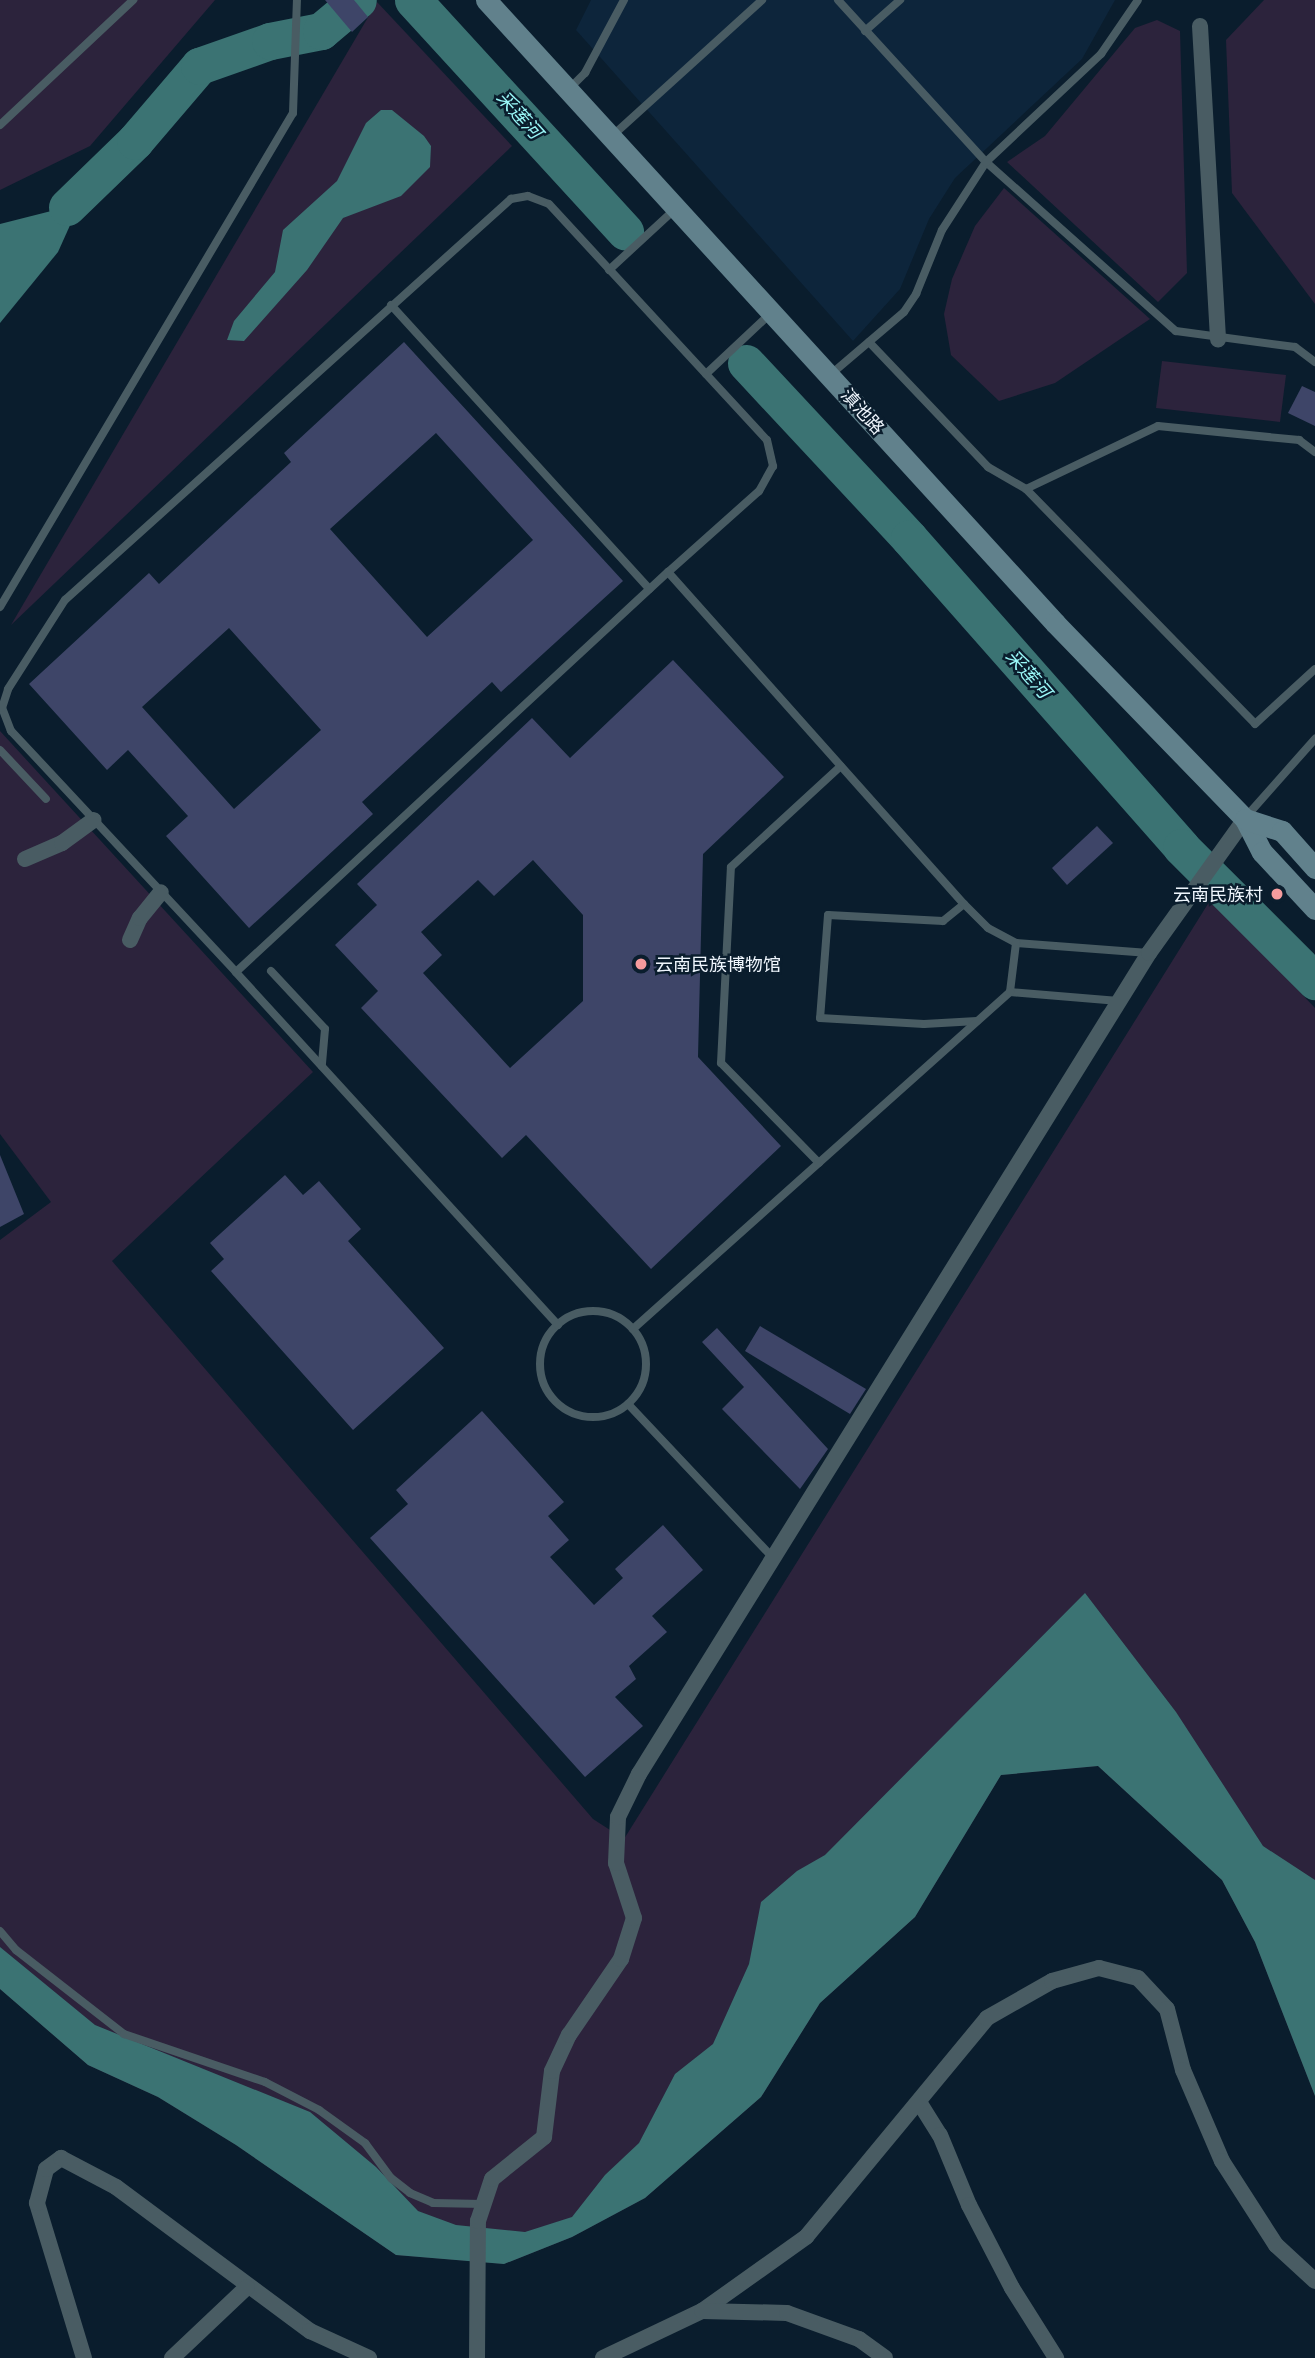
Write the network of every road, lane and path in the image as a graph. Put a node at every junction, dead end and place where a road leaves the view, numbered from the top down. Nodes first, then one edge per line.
1 (133, 0) edge
2 (297, 0) edge
3 (486, 0) edge
4 (624, 0) edge
5 (762, 0) edge
6 (838, 0) edge
7 (900, 0) edge
8 (1135, 1) edge
9 (1199, 26) dead end
10 (865, 32) junction
11 (568, 90) junction
12 (0, 125) edge
13 (611, 137) junction
14 (986, 162) junction
15 (676, 208) junction
16 (609, 270) junction
17 (391, 305) junction
18 (772, 312) junction
19 (1218, 339) junction
20 (869, 342) junction
21 (1315, 362) edge
22 (706, 374) junction
23 (830, 375) junction
24 (1315, 452) edge
25 (1026, 489) junction
26 (668, 572) junction
27 (649, 589) junction
28 (0, 607) edge
29 (1315, 669) edge
30 (8, 689) junction
31 (0, 699) edge
32 (1315, 738) edge
33 (0, 750) edge
34 (841, 766) junction
35 (46, 799) dead end
36 (1245, 819) junction
37 (94, 820) junction
38 (25, 859) dead end
39 (1315, 868) edge
40 (161, 892) junction
41 (964, 904) junction
42 (1315, 909) edge
43 (130, 940) dead end
44 (1016, 943) junction
45 (1149, 953) junction
46 (271, 971) dead end
47 (236, 972) junction
48 (1010, 992) junction
49 (1119, 1001) junction
50 (977, 1021) junction
51 (322, 1066) junction
52 (819, 1163) junction
53 (558, 1325) junction
54 (633, 1329) junction
55 (628, 1404) junction
56 (774, 1558) junction
57 (0, 1931) edge
58 (919, 2102) junction
59 (484, 2204) junction
60 (1315, 2281) edge
61 (247, 2287) junction
62 (702, 2311) junction
63 (84, 2358) edge
64 (172, 2358) edge
65 (369, 2358) edge
66 (477, 2358) edge
67 (603, 2358) edge
68 (885, 2358) edge
69 (1056, 2358) edge

1 - 12 lane
2 - 28 lane
3 - 11 main road, 滇池路
4 - 11 lane
5 - 13 lane
6 - 10 lane
7 - 10 lane
8 - 14 lane
9 - 19 street
10 - 14 lane
11 - 13 main road, 滇池路
13 - 15 main road, 滇池路
14 - 19 lane
14 - 20 lane
15 - 16 lane
15 - 18 main road, 滇池路
16 - 17 lane
16 - 22 lane
17 - 27 lane
17 - 30 lane
18 - 22 lane
18 - 23 main road, 滇池路
19 - 21 lane
20 - 23 lane
20 - 25 lane
22 - 26 lane
23 - 36 main road, 滇池路
24 - 25 lane
25 - 29 lane
26 - 27 lane
26 - 34 lane
27 - 47 lane
30 - 31 lane
30 - 37 lane
32 - 36 lane
33 - 35 lane
34 - 41 lane
34 - 52 lane
36 - 39 main road, 滇池路
36 - 42 main road, 滇池路
36 - 45 street
37 - 38 street
37 - 40 lane
40 - 43 street
40 - 47 lane
41 - 44 lane
41 - 50 lane
44 - 45 lane
44 - 48 lane
45 - 49 street
46 - 51 lane
47 - 51 lane
48 - 49 lane
48 - 50 lane
49 - 56 street
50 - 52 lane
51 - 53 lane
52 - 54 lane
53 - 54 lane
53 - 55 lane
54 - 55 lane
55 - 56 lane
56 - 59 street
57 - 59 lane
58 - 60 street
58 - 62 street
58 - 69 street
59 - 66 street
61 - 63 street
61 - 64 street
61 - 65 street
62 - 67 street
62 - 68 street

